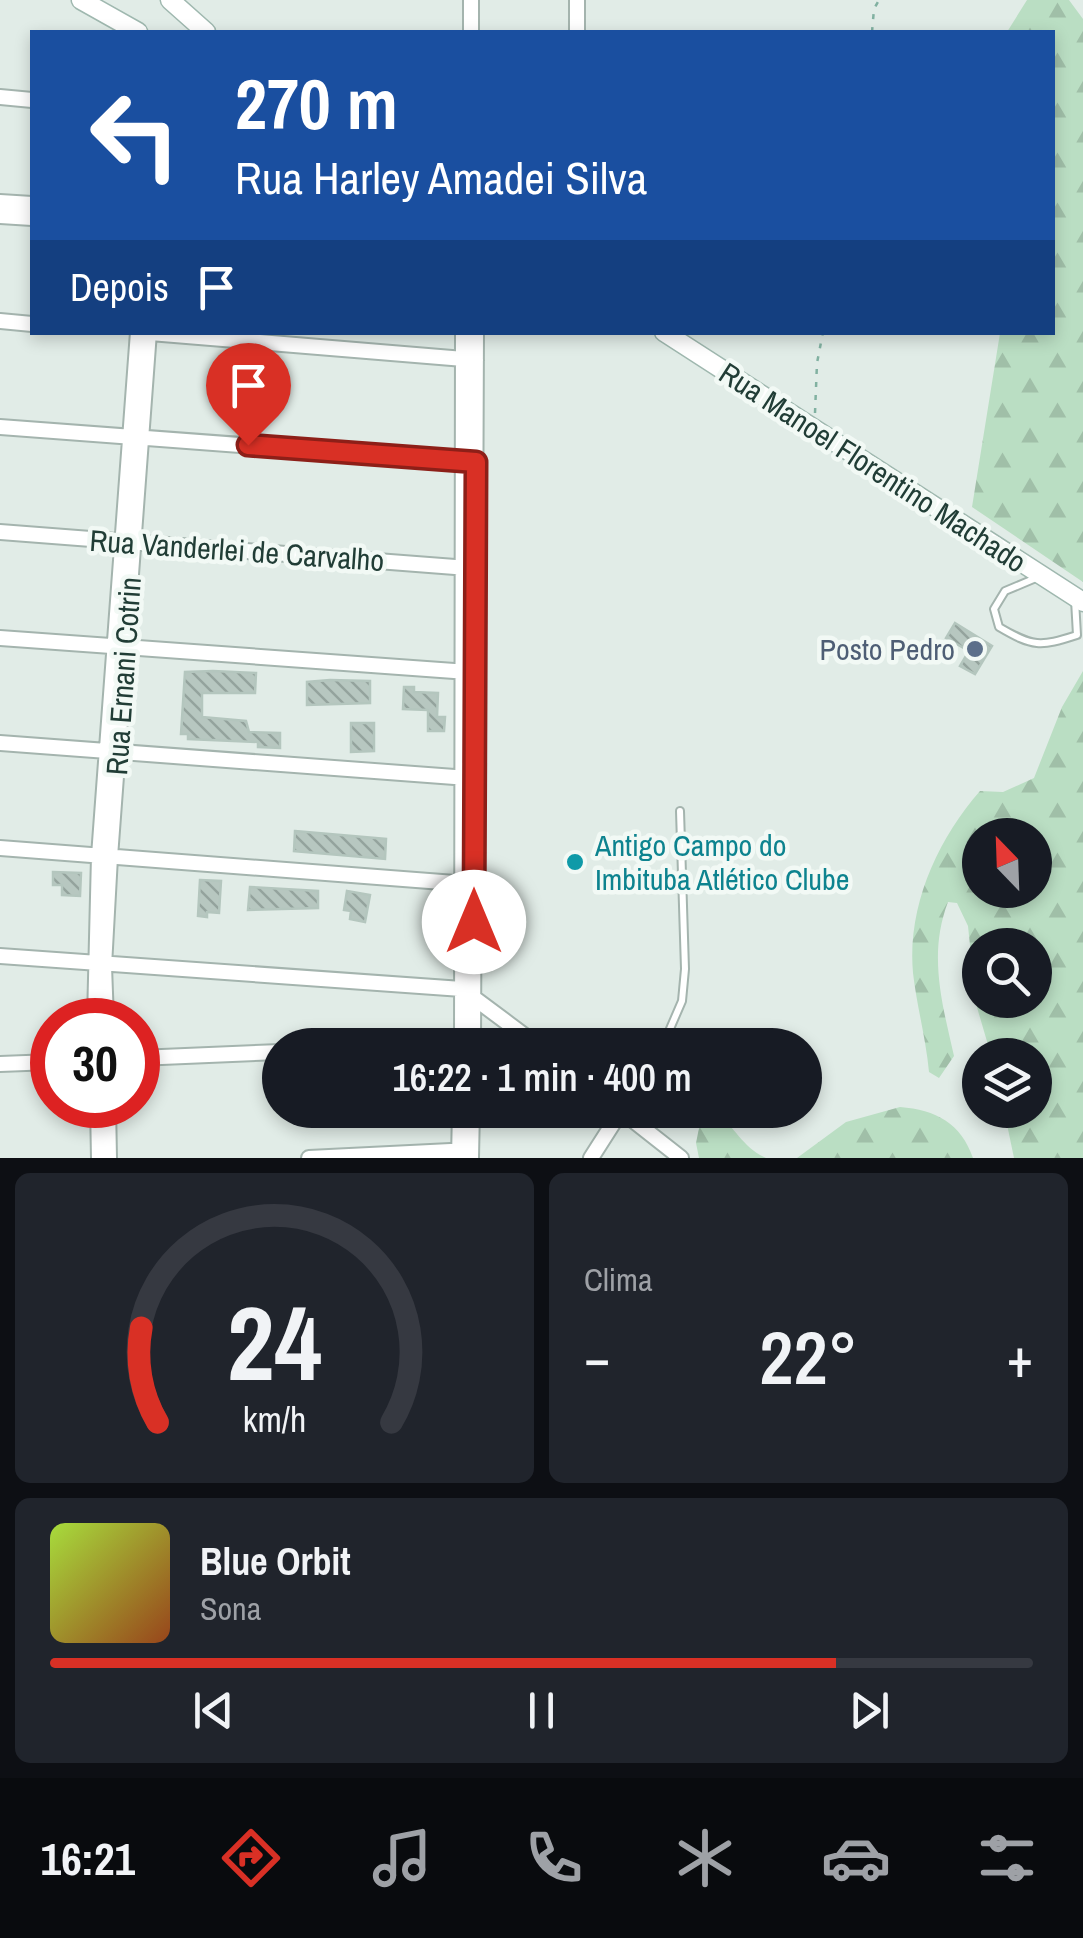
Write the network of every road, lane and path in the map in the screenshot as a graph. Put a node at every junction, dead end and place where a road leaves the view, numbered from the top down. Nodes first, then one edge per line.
1 (81, 0) edge
2 (170, 0) edge
3 (471, 0) edge
4 (576, 0) edge
5 (870, 0) edge
6 (879, 0) edge
7 (874, 9) junction
8 (134, 30) edge
9 (204, 30) edge
10 (471, 30) edge
11 (577, 30) edge
12 (872, 30) edge
13 (0, 97) edge
14 (30, 100) edge
15 (0, 202) edge
16 (30, 204) edge
17 (0, 216) edge
18 (30, 218) edge
19 (0, 321) edge
20 (30, 324) edge
21 (138, 335) edge
22 (149, 335) edge
23 (172, 335) edge
24 (348, 335) edge
25 (465, 335) edge
26 (475, 335) edge
27 (669, 335) edge
28 (822, 335) edge
29 (346, 350) junction
30 (469, 360) junction
31 (0, 427) edge
32 (814, 429) junction
33 (135, 437) junction
34 (469, 462) junction
35 (0, 532) edge
36 (128, 542) junction
37 (468, 568) junction
38 (1042, 576) junction
39 (1079, 599) edge
40 (0, 638) edge
41 (120, 647) junction
42 (468, 672) junction
43 (0, 743) edge
44 (112, 751) junction
45 (468, 778) junction
46 (680, 811) dead end
47 (0, 848) edge
48 (104, 856) junction
49 (468, 884) junction
50 (0, 956) edge
51 (99, 966) junction
52 (468, 992) junction
53 (97, 998) edge
54 (103, 998) edge
55 (464, 1028) edge
56 (471, 1028) edge
57 (515, 1028) edge
58 (671, 1028) edge
59 (262, 1053) edge
60 (160, 1057) edge
61 (30, 1063) edge
62 (0, 1064) edge
63 (98, 1128) edge
64 (109, 1128) edge
65 (462, 1128) edge
66 (469, 1128) edge
67 (610, 1128) edge
68 (644, 1128) edge
69 (465, 1154) edge
70 (99, 1158) edge
71 (110, 1158) edge
72 (309, 1158) edge
73 (591, 1158) edge
74 (681, 1158) edge

1 - 8 main road
2 - 9 main road
3 - 10 street
4 - 11 street
5 - 7 path
6 - 7 path
7 - 12 path
13 - 14 street
15 - 16 street
17 - 18 street
19 - 20 street
21 - 33 street, Rua Ernani Cotrin
22 - 33 street, Rua Ernani Cotrin
23 - 29 street
24 - 29 street
25 - 30 street
26 - 30 street
27 - 32 main road, Rua Manoel Florentino Machado
28 - 32 path
29 - 30 street
30 - 34 street
31 - 33 street
32 - 38 main road, Rua Manoel Florentino Machado
33 - 34 street
33 - 36 street, Rua Ernani Cotrin
34 - 37 street
35 - 36 street, Rua Vanderlei de Carvalho
36 - 37 street, Rua Vanderlei de Carvalho
36 - 41 street, Rua Ernani Cotrin
37 - 42 street
38 - 39 main road, Rua Manoel Florentino Machado
38 - 39 lane
40 - 41 street
41 - 42 street
41 - 44 street, Rua Ernani Cotrin
42 - 45 street
43 - 44 street
44 - 45 street
44 - 48 street, Rua Ernani Cotrin
45 - 49 street
46 - 58 lane
47 - 48 street
48 - 49 street
48 - 51 street, Rua Ernani Cotrin
49 - 52 street
50 - 51 street
51 - 52 street
51 - 53 street, Rua Ernani Cotrin
51 - 54 street, Rua Ernani Cotrin
52 - 55 street
52 - 56 street
52 - 57 street
59 - 60 street
61 - 62 street
63 - 70 street
64 - 71 street
65 - 69 street
66 - 69 street
67 - 73 street
68 - 74 street
69 - 72 street

